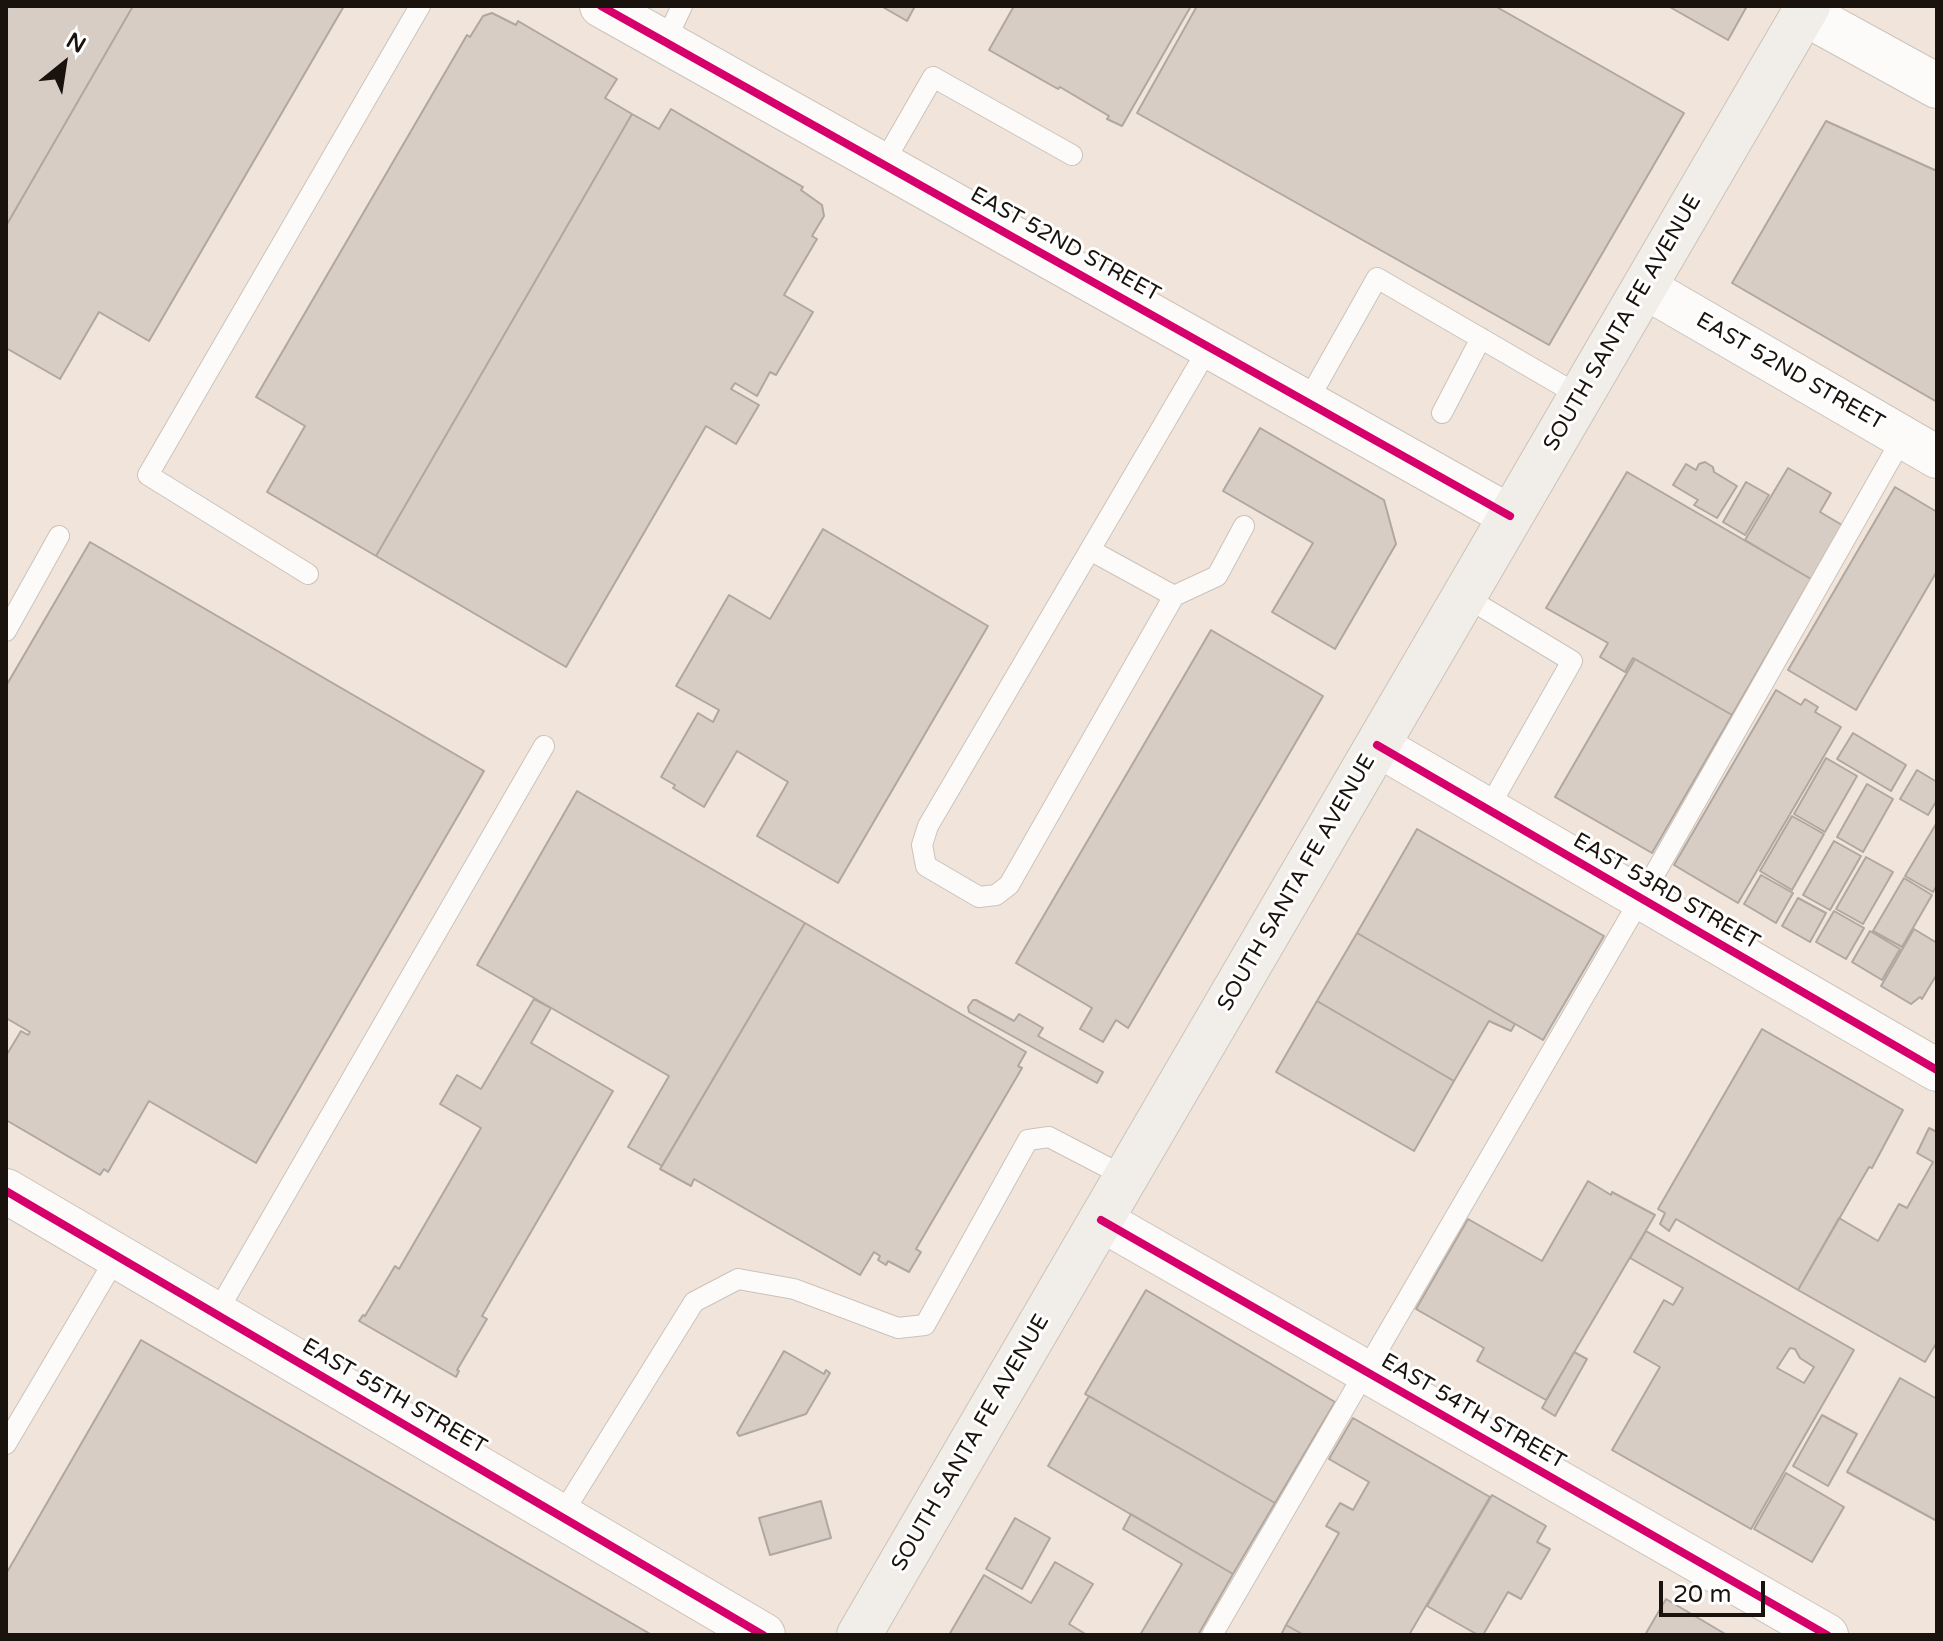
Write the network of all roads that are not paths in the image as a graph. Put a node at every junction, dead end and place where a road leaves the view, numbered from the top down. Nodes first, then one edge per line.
1 (420, 6) edge
2 (601, 6) edge
3 (1806, 9) edge
4 (674, 24) edge
5 (1937, 86) edge
6 (1072, 155) dead end
7 (883, 164) junction
8 (1644, 287) junction
9 (1481, 338) junction
10 (1209, 347) junction
11 (1580, 396) junction
12 (1307, 402) junction
13 (1442, 413) dead end
14 (1920, 447) edge
15 (1510, 516) junction
16 (1244, 526) dead end
17 (59, 536) dead end
18 (1090, 550) junction
19 (308, 574) dead end
20 (1174, 596) junction
21 (1464, 596) junction
22 (6, 631) edge
23 (1377, 745) junction
24 (544, 746) dead end
25 (1488, 809) junction
26 (1641, 898) junction
27 (1937, 1070) edge
28 (1126, 1177) junction
29 (6, 1191) edge
30 (1101, 1220) junction
31 (117, 1256) junction
32 (216, 1314) junction
33 (1366, 1371) junction
34 (6, 1444) edge
35 (561, 1516) junction
36 (763, 1635) edge
37 (859, 1635) edge
38 (1212, 1635) edge
39 (1827, 1635) edge

1 - 19 lane
2 - 4 street, EAST 52ND STREET
3 - 5 street
3 - 8 main road, SOUTH SANTA FE AVENUE
4 - 7 street, EAST 52ND STREET
6 - 7 lane
7 - 10 street, EAST 52ND STREET
8 - 11 main road, SOUTH SANTA FE AVENUE
8 - 14 street, EAST 52ND STREET
9 - 11 lane
9 - 12 lane
9 - 13 lane
10 - 12 street, EAST 52ND STREET
10 - 18 lane
11 - 15 main road, SOUTH SANTA FE AVENUE
12 - 15 street, EAST 52ND STREET
14 - 26 lane
15 - 21 main road, SOUTH SANTA FE AVENUE
16 - 20 lane
17 - 22 lane
18 - 20 lane
18 - 20 lane
21 - 23 main road, SOUTH SANTA FE AVENUE
21 - 25 lane
23 - 25 street, EAST 53RD STREET
23 - 28 main road, SOUTH SANTA FE AVENUE
24 - 32 lane
25 - 26 street, EAST 53RD STREET
26 - 27 street, EAST 53RD STREET
26 - 33 lane
28 - 30 main road, SOUTH SANTA FE AVENUE
28 - 35 lane
29 - 31 street, EAST 55TH STREET
30 - 33 street, EAST 54TH STREET
30 - 37 main road, SOUTH SANTA FE AVENUE
31 - 32 street, EAST 55TH STREET
31 - 34 lane
32 - 35 street, EAST 55TH STREET
33 - 38 lane
33 - 39 street, EAST 54TH STREET
35 - 36 street, EAST 55TH STREET

